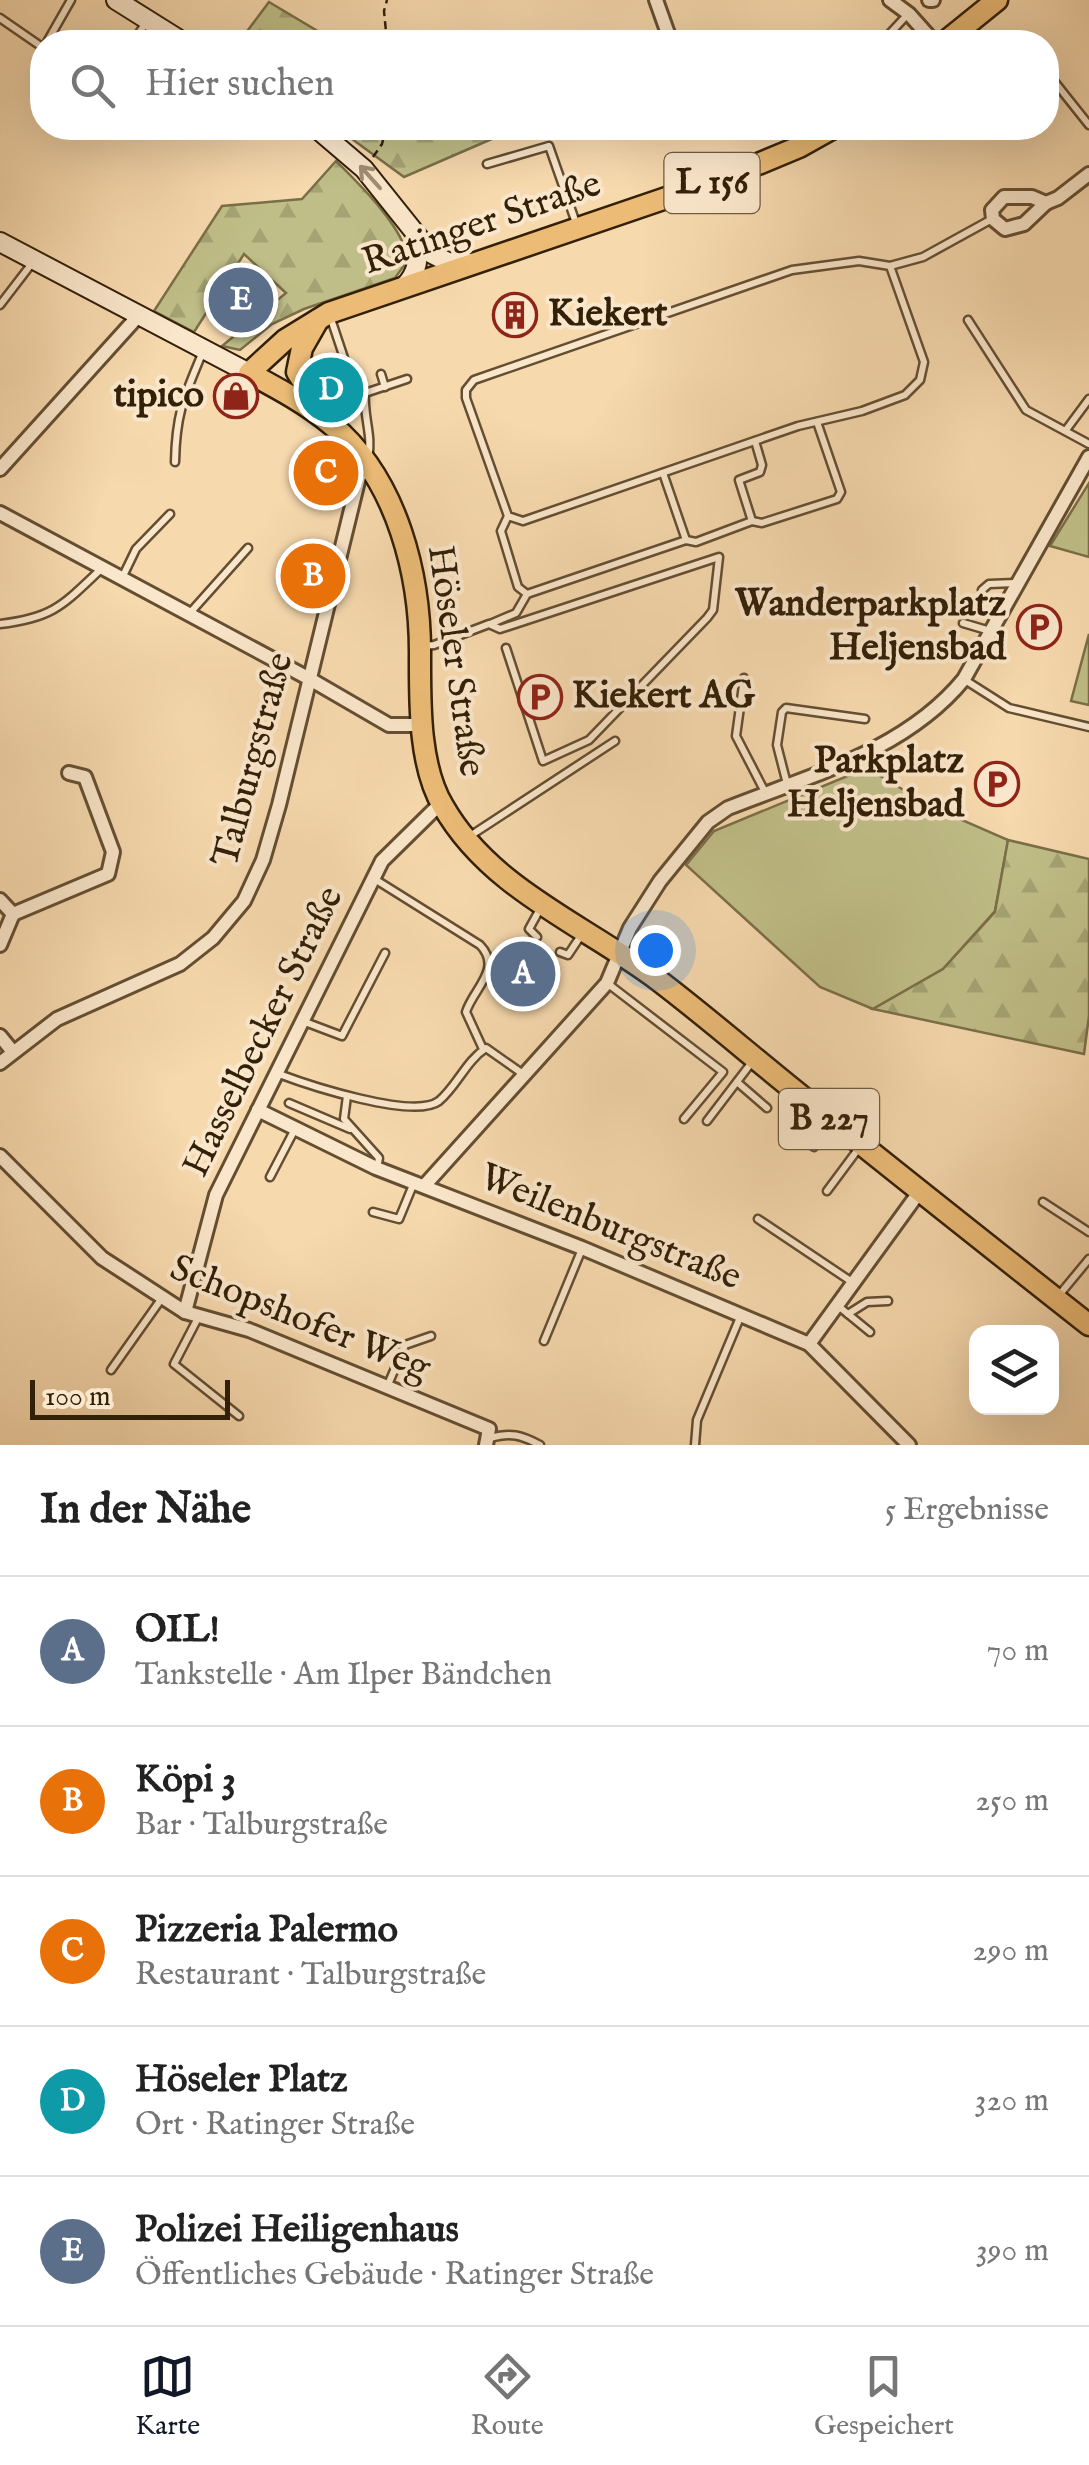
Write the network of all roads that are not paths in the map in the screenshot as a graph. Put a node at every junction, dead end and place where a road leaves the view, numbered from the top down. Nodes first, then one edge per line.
1 (71, 0) edge
2 (116, 0) edge
3 (656, 0) edge
4 (890, 0) edge
5 (997, 0) edge
6 (908, 14) junction
7 (0, 18) edge
8 (148, 20) junction
9 (54, 30) edge
10 (141, 30) edge
11 (163, 30) edge
12 (667, 30) edge
13 (893, 30) edge
14 (923, 30) edge
15 (959, 30) edge
16 (30, 36) edge
17 (1059, 87) edge
18 (1089, 125) edge
19 (330, 140) edge
20 (812, 140) edge
21 (487, 164) dead end
22 (1089, 174) edge
23 (1046, 203) junction
24 (993, 219) junction
25 (578, 229) junction
26 (416, 234) junction
27 (0, 242) edge
28 (34, 261) junction
29 (475, 263) junction
30 (890, 266) junction
31 (404, 287) junction
32 (0, 305) edge
33 (140, 314) junction
34 (324, 316) junction
35 (968, 320) dead end
36 (204, 348) junction
37 (249, 372) junction
38 (381, 374) dead end
39 (407, 379) dead end
40 (385, 386) junction
41 (365, 394) junction
42 (1089, 400) edge
43 (817, 422) junction
44 (332, 425) junction
45 (1066, 430) junction
46 (755, 441) junction
47 (1089, 444) edge
48 (1089, 457) edge
49 (175, 462) dead end
50 (366, 464) junction
51 (0, 469) edge
52 (663, 473) junction
53 (0, 513) edge
54 (170, 514) dead end
55 (508, 516) junction
56 (752, 521) junction
57 (686, 540) junction
58 (248, 548) dead end
59 (101, 569) junction
60 (121, 579) junction
61 (1017, 583) junction
62 (982, 590) dead end
63 (527, 594) junction
64 (188, 615) junction
65 (962, 623) dead end
66 (0, 624) edge
67 (488, 624) junction
68 (990, 631) junction
69 (420, 646) junction
70 (506, 648) dead end
71 (308, 678) junction
72 (744, 678) dead end
73 (964, 679) junction
74 (865, 719) dead end
75 (422, 725) junction
76 (1089, 727) edge
77 (614, 740) dead end
78 (69, 773) dead end
79 (788, 785) junction
80 (766, 793) junction
81 (441, 803) junction
82 (465, 839) junction
83 (373, 878) junction
84 (0, 900) edge
85 (543, 904) junction
86 (12, 914) junction
87 (585, 930) junction
88 (537, 937) dead end
89 (0, 946) edge
90 (618, 951) junction
91 (560, 952) dead end
92 (385, 953) dead end
93 (607, 983) junction
94 (302, 1021) junction
95 (0, 1036) edge
96 (482, 1049) junction
97 (13, 1052) junction
98 (755, 1059) junction
99 (0, 1063) edge
100 (277, 1073) junction
101 (524, 1075) junction
102 (737, 1082) junction
103 (347, 1096) junction
104 (803, 1098) junction
105 (289, 1103) dead end
106 (767, 1108) dead end
107 (258, 1110) junction
108 (684, 1119) dead end
109 (707, 1120) dead end
110 (296, 1129) junction
111 (352, 1130) junction
112 (862, 1144) junction
113 (814, 1147) dead end
114 (0, 1156) edge
115 (377, 1168) junction
116 (270, 1177) dead end
117 (420, 1183) junction
118 (827, 1191) dead end
119 (920, 1191) junction
120 (1043, 1202) dead end
121 (374, 1212) dead end
122 (758, 1219) dead end
123 (1089, 1232) edge
124 (582, 1248) junction
125 (1089, 1259) edge
126 (854, 1282) junction
127 (162, 1298) junction
128 (1056, 1300) junction
129 (888, 1301) dead end
130 (843, 1310) junction
131 (185, 1312) junction
132 (741, 1315) junction
133 (199, 1316) junction
134 (1089, 1325) edge
135 (870, 1332) dead end
136 (431, 1336) dead end
137 (544, 1341) dead end
138 (808, 1344) junction
139 (111, 1370) dead end
140 (388, 1387) junction
141 (239, 1416) dead end
142 (486, 1442) edge
143 (540, 1445) edge
144 (695, 1445) edge
145 (910, 1445) edge

1 - 9 lane
2 - 8 street
3 - 12 street
4 - 6 street
5 - 15 main road
6 - 13 lane
6 - 14 street
7 - 16 lane
8 - 10 lane
8 - 11 street
17 - 18 lane
26 -> 19 street
20 - 25 main road, Ratinger Straße / L 156
21 - 25 lane
22 - 23 street
23 - 24 street
23 - 24 street
24 - 30 lane
25 - 29 main road, Ratinger Straße / L 156
26 - 29 street
26 - 31 street
27 - 28 street
28 - 32 lane
28 - 33 street
29 - 31 main road, Ratinger Straße / L 156
30 - 43 lane
30 - 55 lane
31 - 34 main road, Ratinger Straße
33 - 36 street
33 - 51 street
34 - 37 main road, Ratinger Straße
34 - 41 lane
34 - 44 main road, B 227
35 - 45 lane
36 - 37 street
36 - 49 lane
37 - 44 main road, Höseler Straße / B 227
38 - 40 lane
39 - 40 lane
40 - 41 lane
41 - 50 lane
42 - 45 lane
43 - 46 lane
43 - 56 lane
44 - 50 main road, Höseler Straße / B 227
45 - 47 lane
46 - 52 lane
46 - 56 lane
48 - 61 street
50 - 69 main road, Höseler Straße / B 227
50 - 71 street, Talburgstraße
52 - 55 lane
52 - 57 lane
53 - 59 street
54 - 60 lane
55 - 63 lane
56 - 57 lane
57 - 63 lane
58 - 64 lane
59 - 60 street
59 - 66 lane
60 - 64 street
61 - 62 lane
61 - 68 street
63 - 67 lane
64 - 71 street
65 - 68 lane
67 - 69 lane
67 - 70 lane
68 - 73 street
69 - 75 main road, Höseler Straße / B 227
71 - 75 street
71 - 97 street, Talburgstraße
72 - 80 lane
73 - 76 lane
73 - 79 street
74 - 79 lane
75 - 81 main road, Höseler Straße / B 227
77 - 82 lane, Höseler Straße
78 - 86 street
79 - 80 street
80 - 90 street
81 - 82 main road, Höseler Straße / B 227
81 - 83 street, Hasselbecker Straße
82 - 85 main road, Höseler Straße / B 227
83 - 94 street, Hasselbecker Straße
83 - 96 lane
84 - 86 street
85 - 87 main road, Höseler Straße / B 227
85 - 88 lane
86 - 89 street
87 - 90 main road, Höseler Straße / B 227
87 - 91 lane
90 - 93 street
90 - 98 main road, Höseler Straße / B 227
92 - 94 lane
93 - 101 street
93 - 108 lane
94 - 100 street, Hasselbecker Straße
95 - 97 street
96 - 101 lane
96 - 103 lane
97 - 99 street, Talburgstraße
98 - 102 lane
98 - 104 main road, Höseler Straße / B 227
100 - 103 lane
100 - 107 street, Hasselbecker Straße
101 - 117 street
102 - 106 lane
102 - 109 lane
103 - 111 lane
104 - 112 main road, Höseler Straße / B 227
104 - 113 lane
105 - 111 lane
107 - 110 street, Weilenburgstraße
107 - 131 street, Hasselbecker Straße
110 - 115 street, Weilenburgstraße
110 - 116 lane
111 - 115 lane
112 - 118 lane
112 - 119 main road, Höseler Straße / B 227
114 - 127 street, Schopshofer Weg
115 - 117 street, Weilenburgstraße
117 - 121 lane
117 - 124 street, Weilenburgstraße
119 - 126 street
119 - 128 main road, Höseler Straße / B 227
120 - 123 lane
122 - 126 lane
124 - 132 street, Weilenburgstraße
124 - 137 lane
125 - 128 lane
126 - 130 street
127 - 131 street, Schopshofer Weg
127 - 139 lane
128 - 134 main road, Höseler Straße / B 227
129 - 130 lane
130 - 135 lane
130 - 138 street
131 - 133 street, Schopshofer Weg
132 - 138 street, Weilenburgstraße
132 - 144 lane
133 - 140 street, Schopshofer Weg
133 - 141 lane
136 - 140 lane
138 - 145 street, Weilenburgstraße
140 - 142 street, Schopshofer Weg
142 - 143 lane

